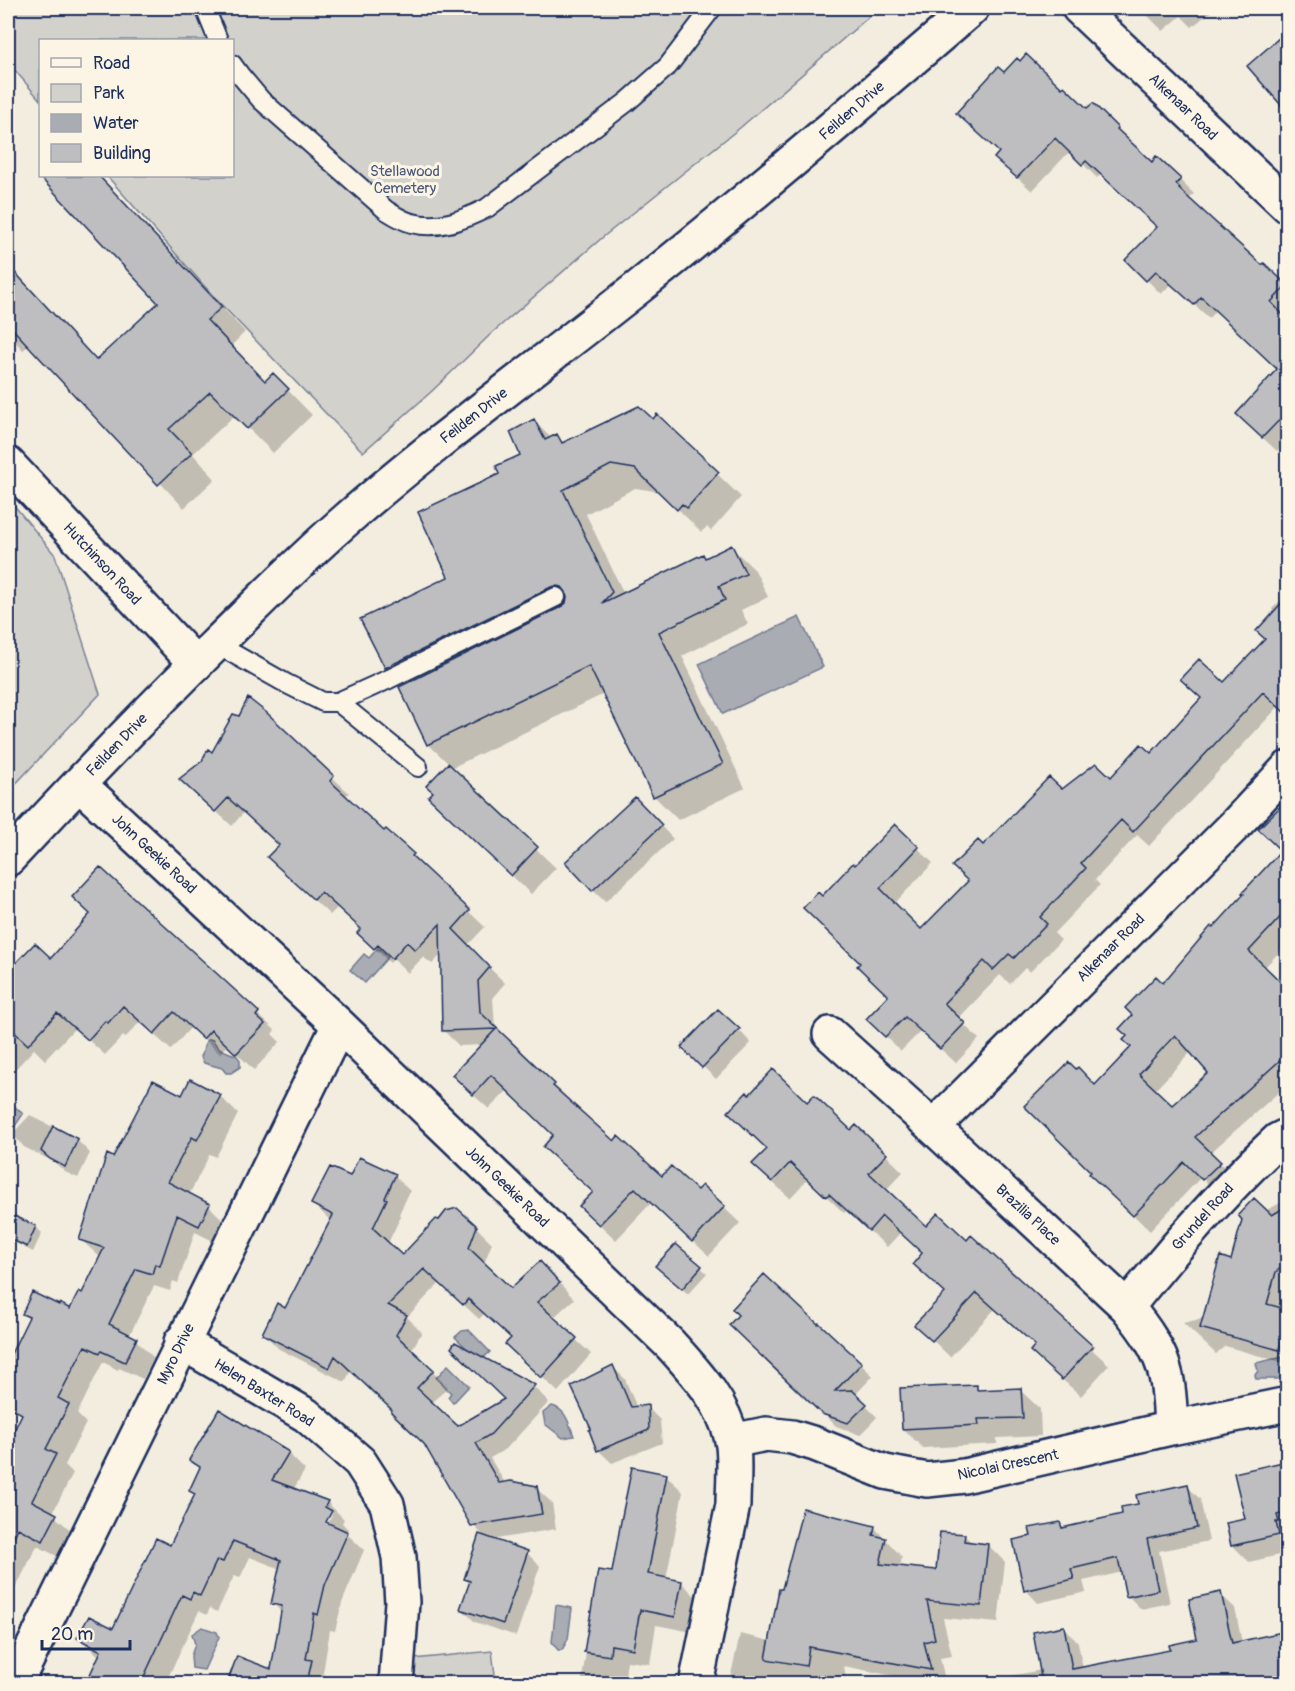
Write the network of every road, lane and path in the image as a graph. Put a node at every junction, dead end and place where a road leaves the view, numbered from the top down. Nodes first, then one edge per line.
1 (205, 8) edge
2 (712, 8) edge
3 (972, 8) edge
4 (1079, 8) edge
5 (218, 39) edge
6 (234, 67) edge
7 (1287, 206) edge
8 (8, 464) edge
9 (556, 597) dead end
10 (206, 654) junction
11 (338, 702) junction
12 (418, 767) dead end
13 (1287, 768) edge
14 (78, 784) junction
15 (8, 859) edge
16 (339, 1025) junction
17 (830, 1034) dead end
18 (933, 1126) junction
19 (1287, 1134) edge
20 (1127, 1307) junction
21 (181, 1342) junction
22 (1287, 1404) edge
23 (1171, 1428) junction
24 (732, 1441) junction
25 (12, 1681) edge
26 (396, 1683) edge
27 (696, 1683) edge

1 - 5 lane
2 - 6 lane
3 - 10 street, Feilden Drive
4 - 7 street, Alkenaar Road
8 - 10 street, Hutchinson Road
9 - 11 lane
10 - 11 lane
10 - 14 street, Feilden Drive
11 - 12 lane
13 - 18 street, Alkenaar Road
14 - 15 street, Feilden Drive
14 - 16 street, John Geekie Road
16 - 21 street, Myro Drive
16 - 24 street, John Geekie Road
17 - 18 street, Brazilia Place
18 - 20 street, Brazilia Place
19 - 20 street, Grundel Road
20 - 23 street, Brazilia Place
21 - 25 street, Myro Drive
21 - 26 street, Helen Baxter Road
22 - 23 street, Nicolai Crescent
23 - 24 street, Nicolai Crescent
24 - 27 street, John Geekie Road

